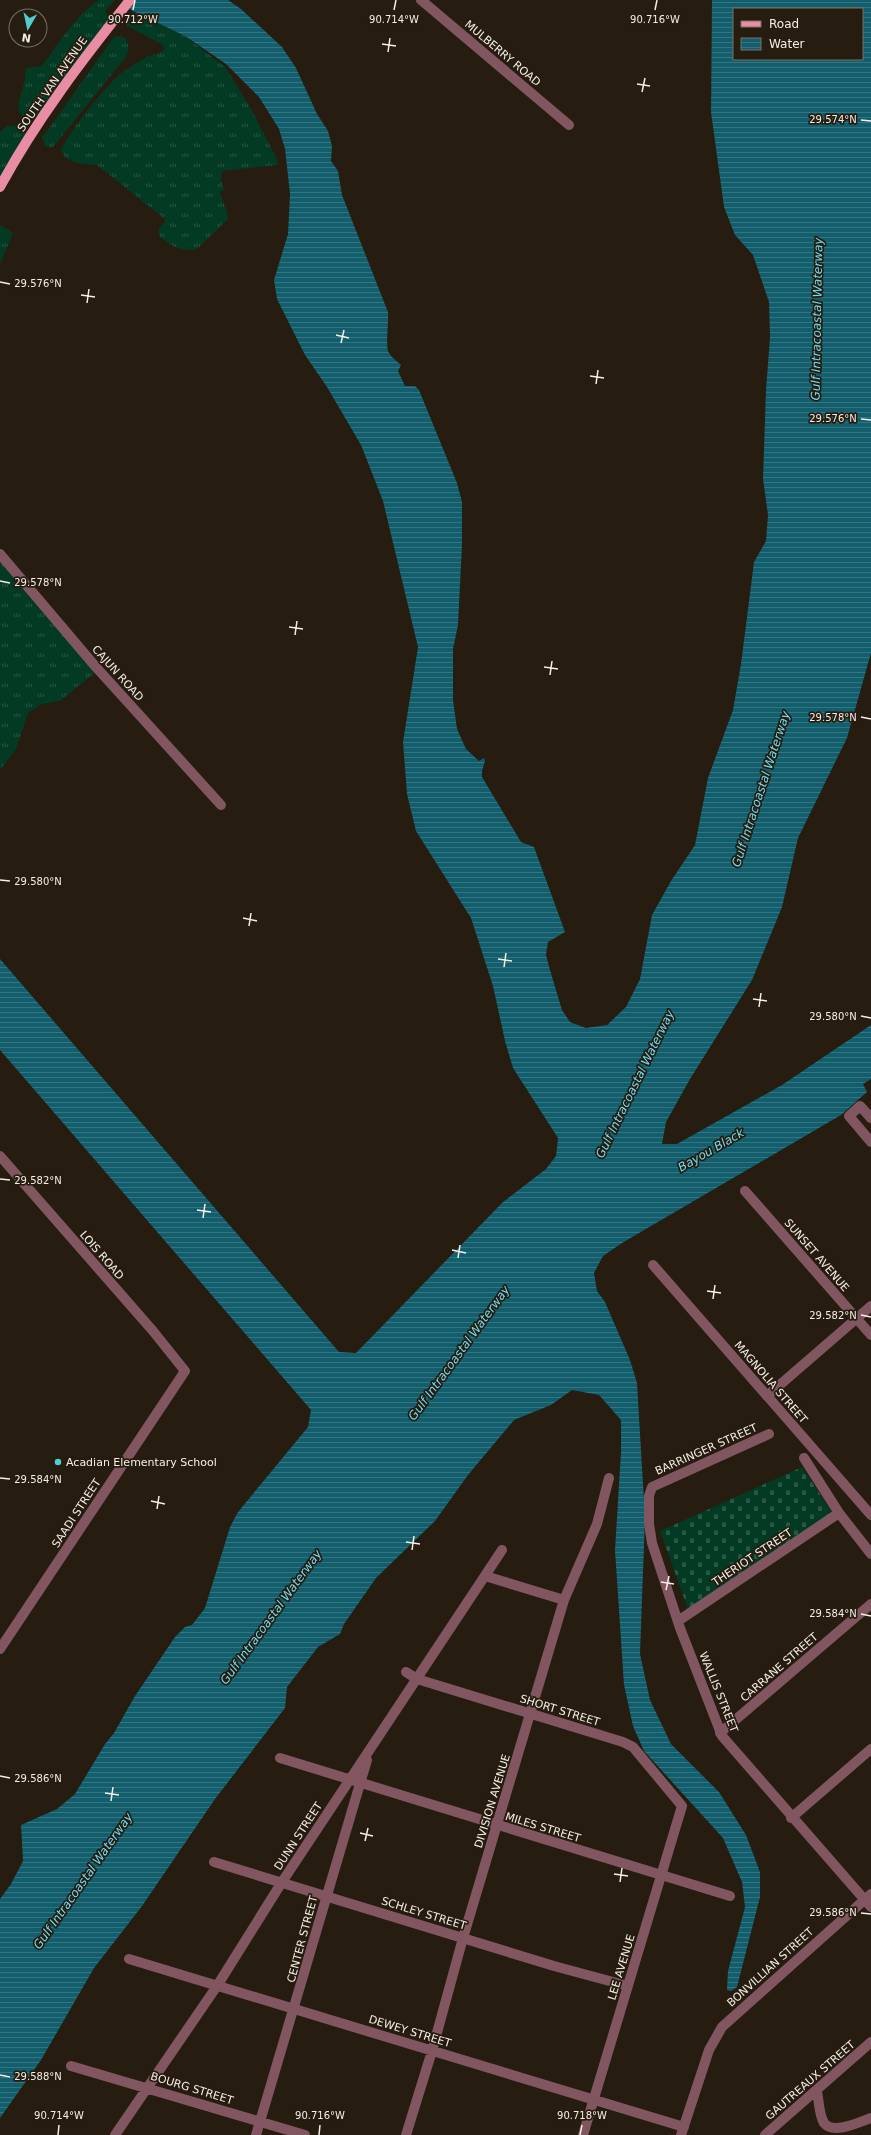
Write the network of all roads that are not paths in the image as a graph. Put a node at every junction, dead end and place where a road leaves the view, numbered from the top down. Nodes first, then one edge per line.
1 (130, 0) edge
2 (421, 0) edge
3 (569, 125) dead end
4 (0, 187) edge
5 (0, 554) edge
6 (221, 805) dead end
7 (871, 1118) edge
8 (871, 1142) edge
9 (0, 1156) edge
10 (745, 1191) dead end
11 (653, 1265) dead end
12 (871, 1306) edge
13 (856, 1318) junction
14 (871, 1335) edge
15 (185, 1371) joint
16 (767, 1396) junction
17 (769, 1434) dead end
18 (804, 1458) dead end
19 (609, 1478) dead end
20 (652, 1487) joint
21 (839, 1513) junction
22 (871, 1515) edge
23 (502, 1550) dead end
24 (871, 1554) edge
25 (485, 1576) junction
26 (564, 1600) junction
27 (871, 1604) edge
28 (678, 1621) junction
29 (1, 1645) edge
30 (406, 1672) dead end
31 (417, 1679) junction
32 (531, 1714) junction
33 (720, 1733) junction
34 (370, 1749) junction
35 (871, 1749) edge
36 (280, 1758) dead end
37 (349, 1780) junction
38 (360, 1784) junction
39 (682, 1806) joint
40 (791, 1818) junction
41 (497, 1826) junction
42 (214, 1862) dead end
43 (661, 1875) junction
44 (282, 1882) junction
45 (326, 1896) junction
46 (730, 1896) dead end
47 (869, 1900) edge
48 (463, 1938) junction
49 (129, 1959) dead end
50 (217, 1986) junction
51 (628, 1986) junction
52 (295, 2008) junction
53 (871, 2042) edge
54 (432, 2051) junction
55 (71, 2066) dead end
56 (146, 2087) junction
57 (817, 2092) junction
58 (593, 2100) junction
59 (871, 2118) edge
60 (261, 2122) junction
61 (682, 2131) edge
62 (115, 2135) edge
63 (256, 2135) edge
64 (305, 2135) edge
65 (406, 2135) edge
66 (582, 2135) edge
67 (765, 2135) edge

1 - 4 main road, SOUTH VAN AVENUE
2 - 3 street, MULBERRY ROAD
5 - 6 street, CAJUN ROAD
7 - 8 street
9 - 15 street, LOIS ROAD
10 - 13 street, SUNSET AVENUE
11 - 16 street, MAGNOLIA STREET
12 - 13 street
13 - 14 street, SUNSET AVENUE
13 - 16 street
15 - 29 street, SAADI STREET
16 - 22 street, MAGNOLIA STREET
17 - 20 street, BARRINGER STREET
18 - 21 street
19 - 26 street, DIVISION AVENUE
20 - 28 street, WALLIS STREET
21 - 24 street
21 - 28 street, THERIOT STREET
23 - 25 street, DUNN STREET
25 - 26 street
25 - 31 street, DUNN STREET
26 - 32 street, DIVISION AVENUE
27 - 33 street, CARRANE STREET
28 - 33 street, WALLIS STREET
30 - 31 street, SHORT STREET
31 - 32 street, SHORT STREET
31 - 34 street, DUNN STREET
32 - 39 street, SHORT STREET
32 - 41 street, DIVISION AVENUE
33 - 40 street, WALLIS STREET
34 - 37 street, DUNN STREET
34 - 38 street, CENTER STREET
35 - 40 street
36 - 37 street, MILES STREET
37 - 38 street, MILES STREET
37 - 44 street, DUNN STREET
38 - 41 street, MILES STREET
38 - 45 street, CENTER STREET
39 - 43 street, LEE AVENUE
40 - 47 street, WALLIS STREET
41 - 43 street, MILES STREET
41 - 48 street, DIVISION AVENUE
42 - 44 street, SCHLEY STREET
43 - 46 street, MILES STREET
43 - 51 street, LEE AVENUE
44 - 45 street, SCHLEY STREET
44 - 50 street, DUNN STREET
45 - 48 street, SCHLEY STREET
45 - 52 street, CENTER STREET
47 - 61 street, BONVILLIAN STREET
48 - 51 street, SCHLEY STREET
48 - 54 street, DIVISION AVENUE
49 - 50 street, DEWEY STREET
50 - 52 street, DEWEY STREET
50 - 56 street, DUNN STREET
51 - 58 street, LEE AVENUE
52 - 54 street, DEWEY STREET
52 - 60 street, CENTER STREET
53 - 57 street, GAUTREAUX STREET
54 - 58 street, DEWEY STREET
54 - 65 street, DIVISION AVENUE
55 - 56 street, BOURG STREET
56 - 60 street, BOURG STREET
56 - 62 street, DUNN STREET
57 - 59 street
57 - 67 street, GAUTREAUX STREET
58 - 61 street, DEWEY STREET
58 - 66 street, LEE AVENUE
60 - 63 street, CENTER STREET
60 - 64 street, BOURG STREET

